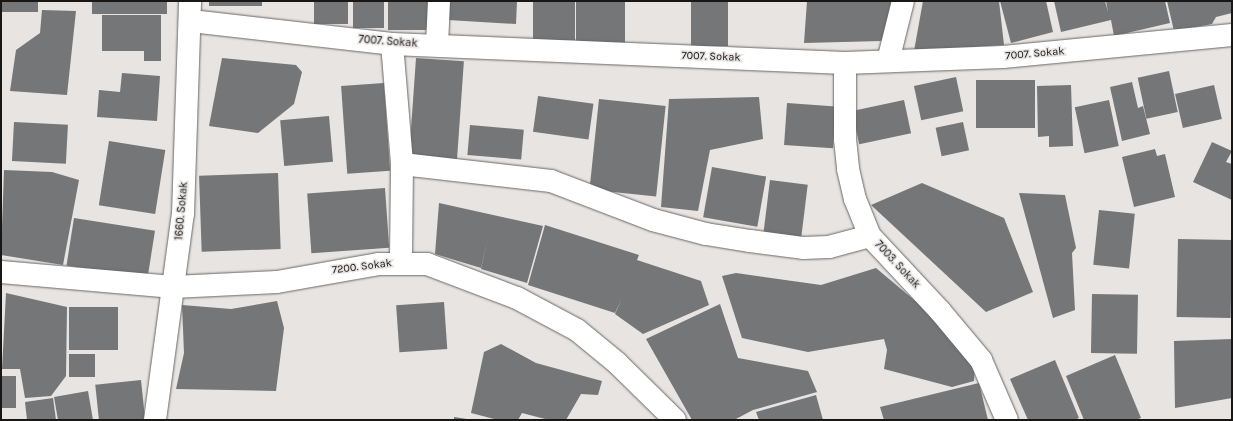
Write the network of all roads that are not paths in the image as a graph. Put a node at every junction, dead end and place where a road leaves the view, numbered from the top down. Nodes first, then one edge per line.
1 (440, 1) edge
2 (902, 1) edge
3 (191, 11) edge
4 (1232, 36) edge
5 (392, 44) junction
6 (437, 45) junction
7 (888, 61) junction
8 (845, 63) junction
9 (402, 164) junction
10 (870, 236) junction
11 (401, 262) junction
12 (1, 272) edge
13 (173, 286) junction
14 (155, 420) edge
15 (674, 420) edge
16 (1007, 420) edge

1 - 6 street
2 - 7 street
3 - 5 street, 7007. Sokak
3 - 13 street, 1660. Sokak
4 - 7 street, 7007. Sokak
5 - 6 street, 7007. Sokak
5 - 9 street
6 - 8 street, 7007. Sokak
7 - 8 street, 7007. Sokak
8 - 10 street, 7003. Sokak
9 - 10 street
9 - 11 street
10 - 16 street, 7003. Sokak
11 - 13 street, 7200. Sokak
11 - 15 street, 7200. Sokak
12 - 13 street, 7200. Sokak
13 - 14 street, 1660. Sokak

